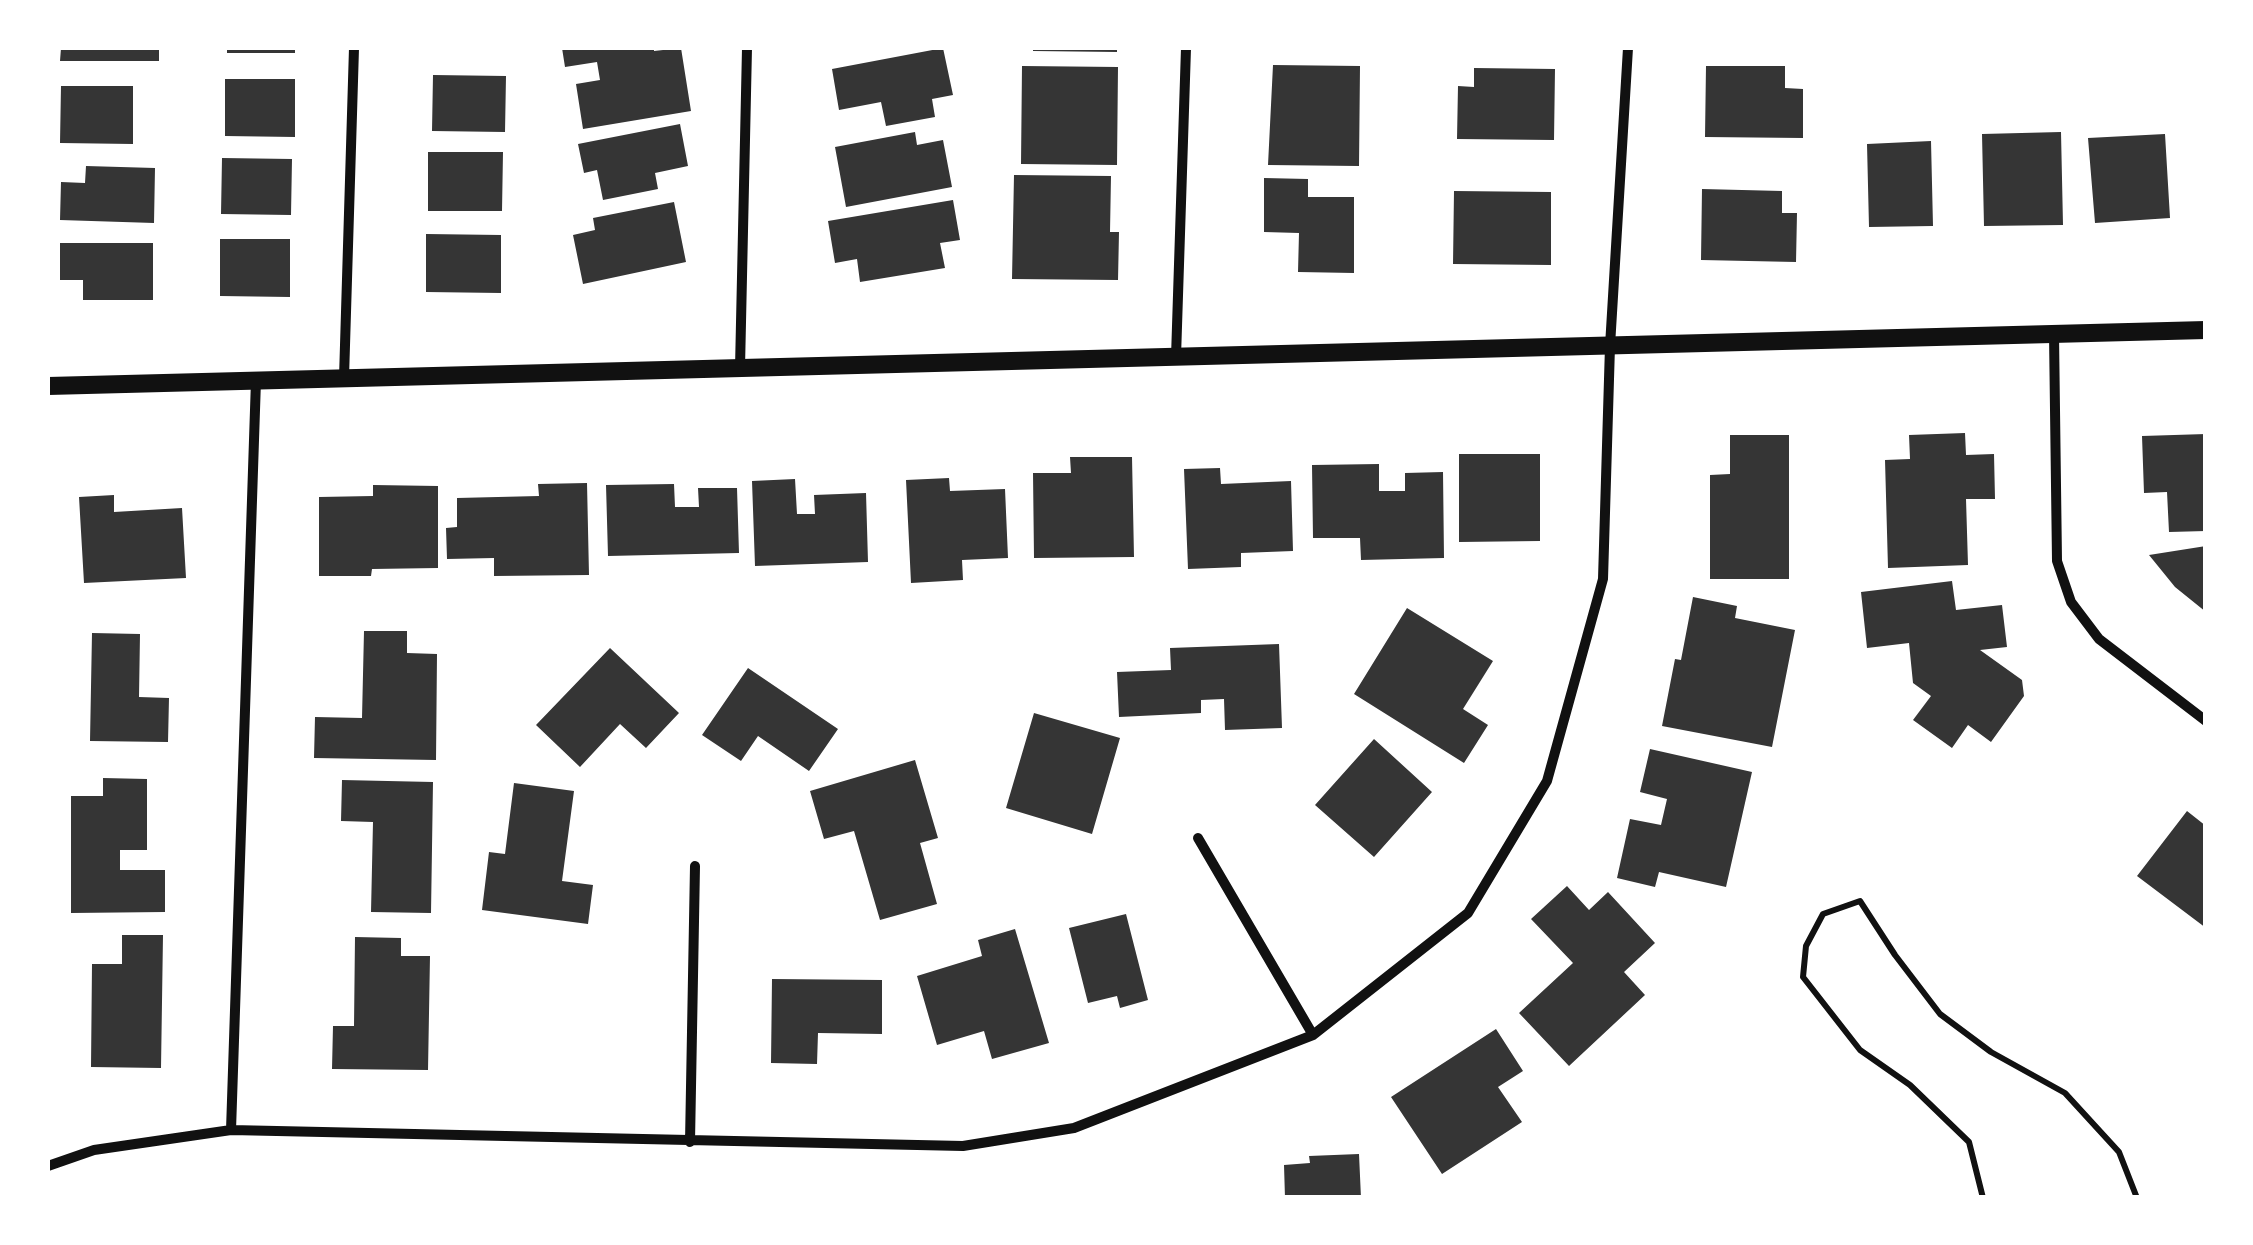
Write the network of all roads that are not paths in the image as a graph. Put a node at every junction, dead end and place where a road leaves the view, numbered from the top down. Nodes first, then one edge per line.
1 (354, 48) edge
2 (747, 48) edge
3 (1186, 48) edge
4 (1628, 48) edge
5 (2206, 330) edge
6 (2054, 334) junction
7 (1610, 346) junction
8 (1176, 357) junction
9 (740, 368) junction
10 (344, 378) junction
11 (256, 380) junction
12 (48, 386) edge
13 (2206, 721) edge
14 (1198, 838) dead end
15 (695, 866) dead end
16 (1313, 1035) junction
17 (231, 1130) junction
18 (690, 1142) junction
19 (48, 1166) edge

1 - 10 street
2 - 9 street
3 - 8 street
4 - 7 street
5 - 6 street
6 - 7 street
6 - 13 street
7 - 8 street
7 - 16 street
8 - 9 street
9 - 10 street
10 - 11 street
11 - 12 street
11 - 17 street
14 - 16 street
15 - 18 street
16 - 18 street
17 - 18 street
17 - 19 street

